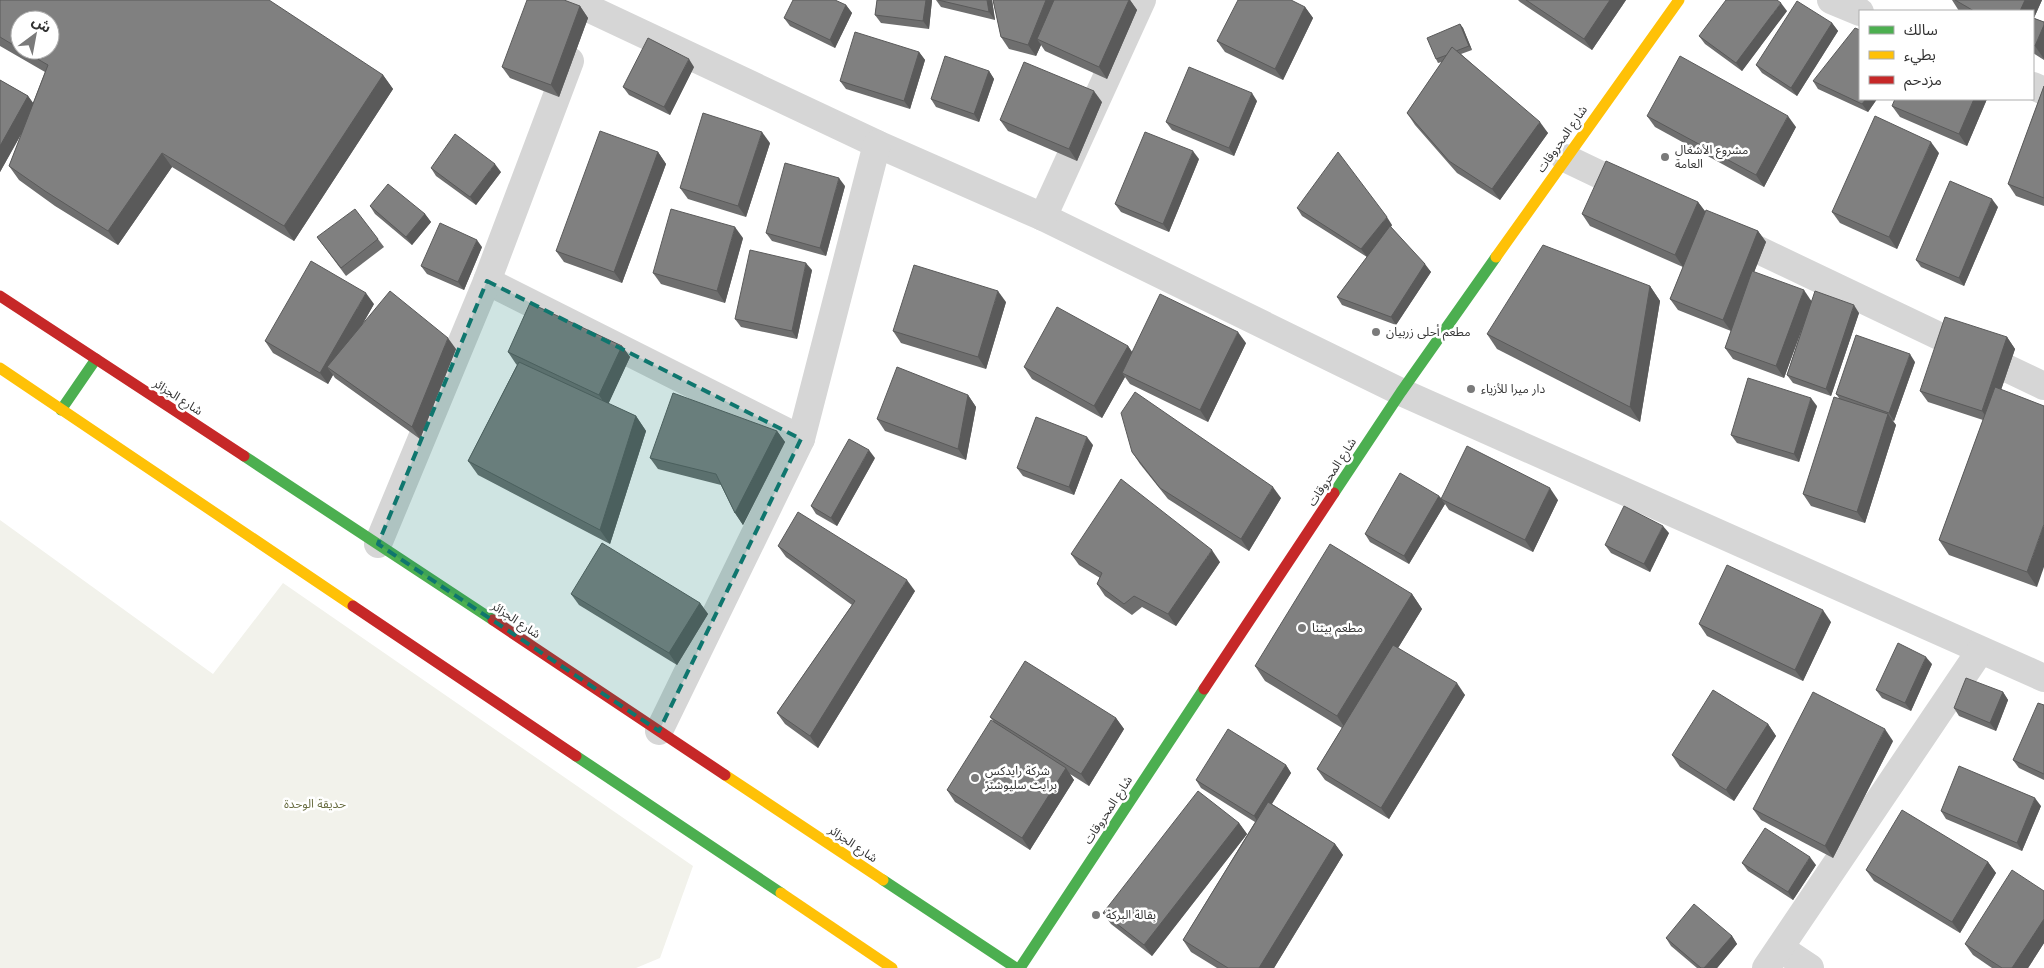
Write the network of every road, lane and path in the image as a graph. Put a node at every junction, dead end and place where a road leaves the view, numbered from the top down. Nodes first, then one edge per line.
1 (1679, 0) edge
2 (1831, 0) edge
3 (1137, 1) edge
4 (585, 3) edge
5 (1859, 12) edge
6 (877, 144) junction
7 (1565, 158) junction
8 (1654, 200) edge
9 (1043, 217) junction
10 (1707, 226) edge
11 (487, 281) junction
12 (0, 296) edge
13 (96, 360) junction
14 (0, 368) edge
15 (2044, 386) edge
16 (1401, 392) junction
17 (61, 410) junction
18 (801, 438) junction
19 (378, 544) junction
20 (1980, 651) junction
21 (2044, 678) edge
22 (658, 731) junction
23 (1773, 958) edge
24 (892, 968) edge
25 (1016, 968) edge
26 (1020, 968) edge
27 (1810, 968) edge

1 - 7 main road, شارع المحروقات
2 - 5 street
3 - 9 street
4 - 6 street
4 - 11 street
6 - 9 street
6 - 18 street
7 - 8 street
7 - 16 main road, شارع المحروقات
9 - 16 street
10 - 15 street
11 - 18 street
11 - 19 street
12 - 13 main road, شارع الجزائر
13 - 17 main road
13 - 19 main road, شارع الجزائر
14 - 17 main road
16 - 20 street
16 - 26 main road, شارع المحروقات
17 - 24 main road
18 - 22 street
19 - 22 main road, شارع الجزائر
20 - 21 street
20 - 23 street
22 - 25 main road, شارع الجزائر
23 - 27 street

